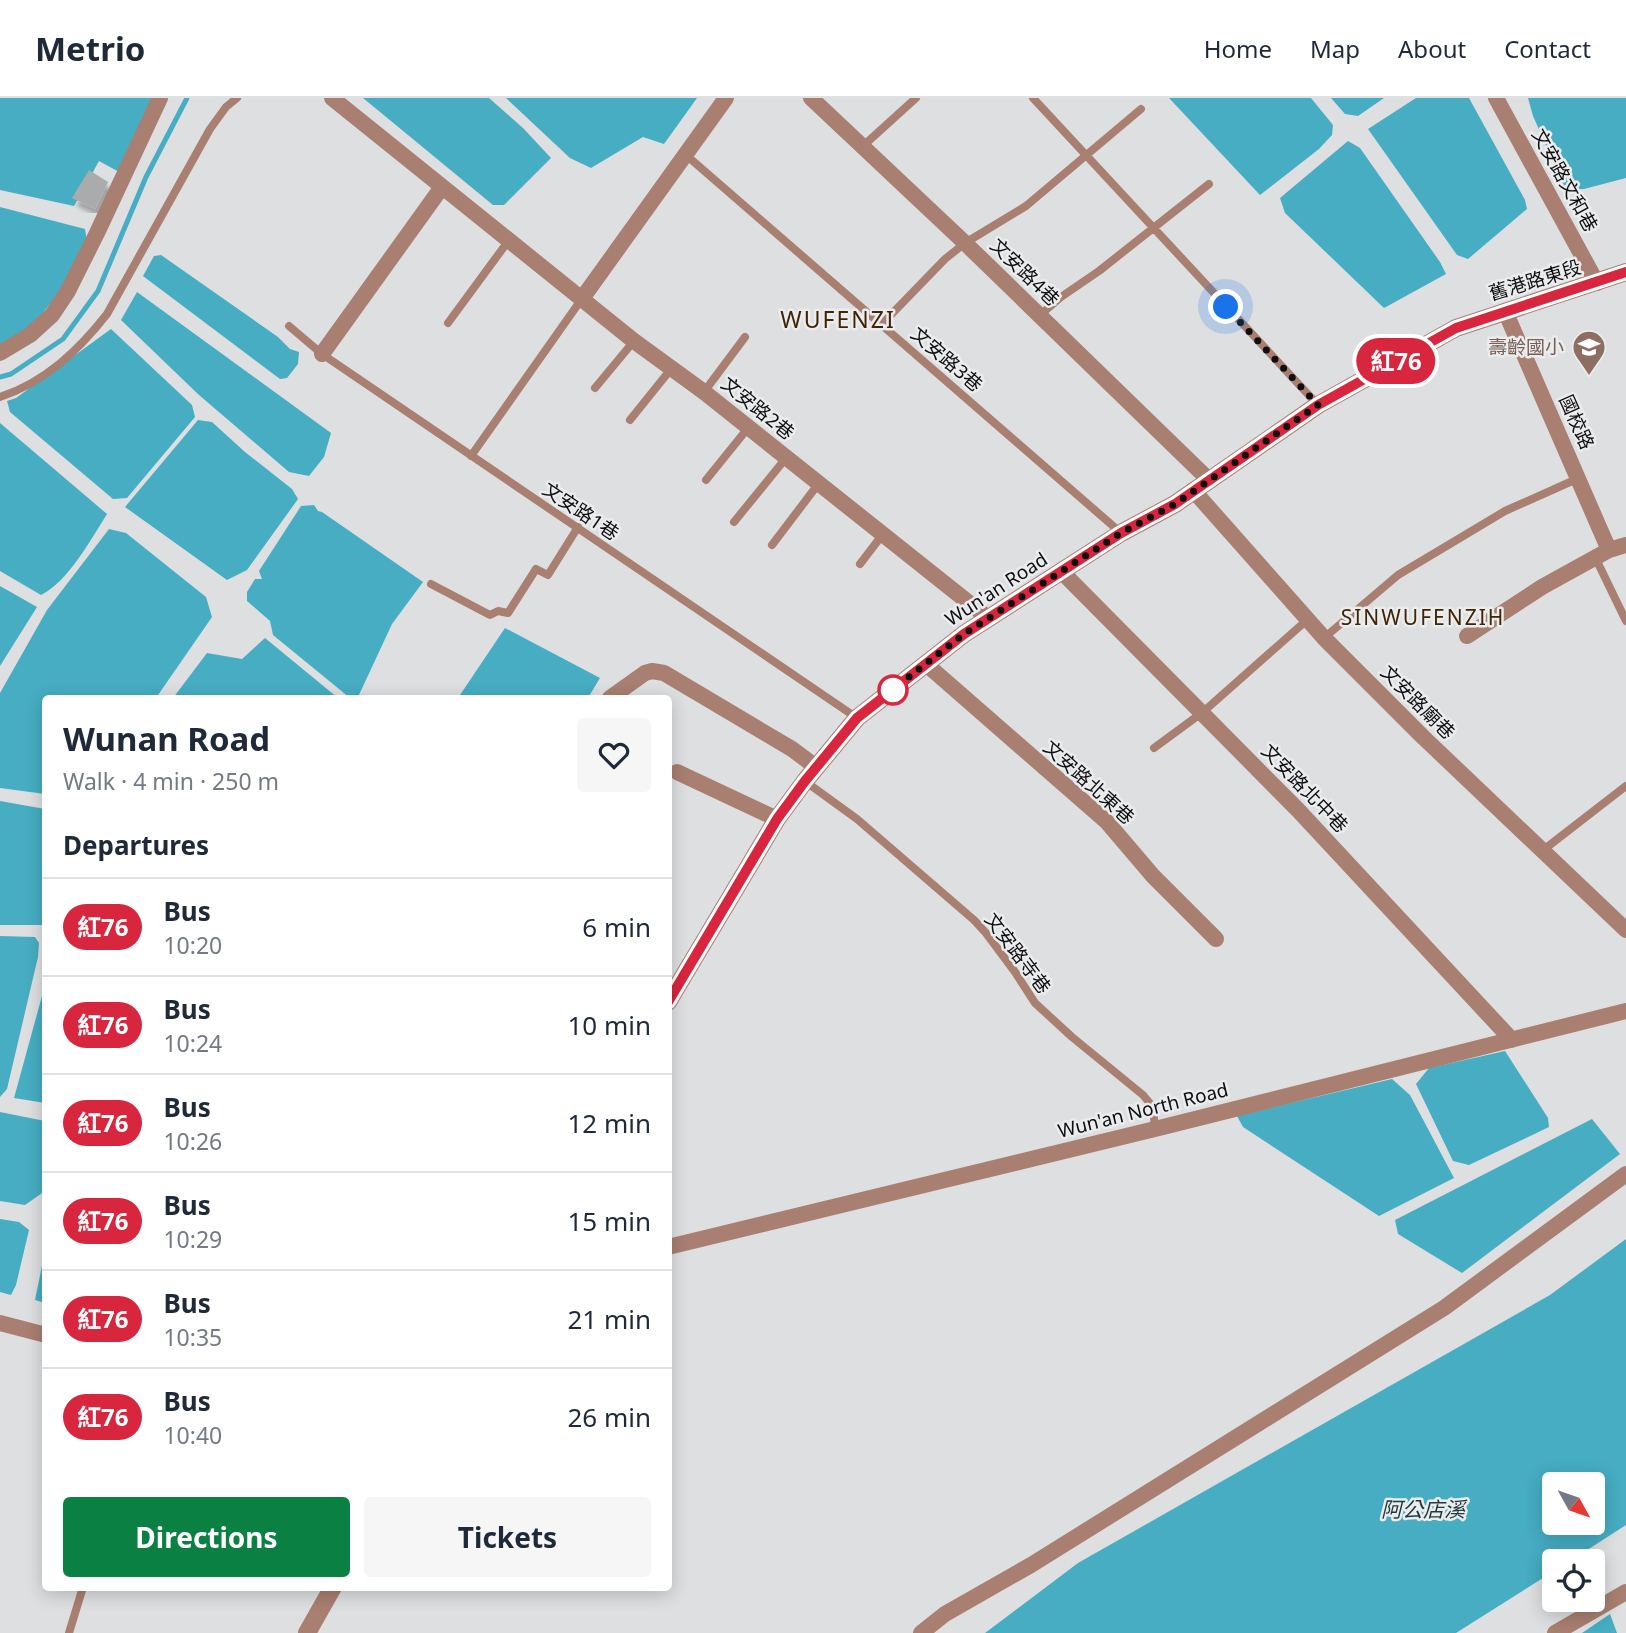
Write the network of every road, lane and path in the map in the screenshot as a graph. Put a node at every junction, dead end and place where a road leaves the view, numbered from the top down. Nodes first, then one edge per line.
1 (160, 98) edge
2 (237, 98) edge
3 (332, 98) edge
4 (726, 98) edge
5 (811, 98) edge
6 (916, 98) edge
7 (1033, 98) edge
8 (1496, 98) edge
9 (1141, 109) dead end
10 (863, 146) junction
11 (686, 155) junction
12 (1087, 157) junction
13 (1209, 184) dead end
14 (442, 187) junction
15 (1153, 228) junction
16 (504, 237) junction
17 (965, 243) junction
18 (1626, 272) edge
19 (1597, 283) junction
20 (581, 300) junction
21 (1505, 311) junction
22 (1040, 315) junction
23 (448, 323) dead end
24 (882, 324) junction
25 (289, 326) dead end
26 (1456, 328) joint
27 (745, 337) dead end
28 (634, 341) junction
29 (0, 354) edge
30 (322, 354) junction
31 (671, 369) junction
32 (595, 388) dead end
33 (704, 392) junction
34 (0, 397) edge
35 (1318, 405) junction
36 (629, 420) dead end
37 (748, 428) junction
38 (471, 456) junction
39 (786, 458) junction
40 (1579, 478) junction
41 (1208, 479) junction
42 (706, 480) dead end
43 (819, 483) junction
44 (1193, 490) junction
45 (734, 522) dead end
46 (578, 527) junction
47 (1121, 533) junction
48 (883, 534) junction
49 (772, 545) dead end
50 (1626, 545) edge
51 (1602, 554) junction
52 (860, 564) dead end
53 (1061, 571) junction
54 (432, 583) dead end
55 (988, 618) junction
56 (1307, 621) junction
57 (1626, 621) edge
58 (1467, 636) dead end
59 (1324, 638) junction
60 (926, 664) junction
61 (614, 695) edge
62 (1203, 712) junction
63 (857, 718) junction
64 (1154, 748) dead end
65 (677, 772) dead end
66 (810, 774) junction
67 (1626, 786) edge
68 (777, 819) junction
69 (1542, 850) junction
70 (1626, 930) edge
71 (1216, 939) dead end
72 (672, 995) edge
73 (1626, 1011) edge
74 (1512, 1040) junction
75 (1154, 1129) junction
76 (1626, 1174) edge
77 (672, 1246) edge
78 (0, 1323) edge
79 (42, 1334) edge
80 (82, 1591) edge
81 (331, 1591) edge
82 (1626, 1592) edge
83 (69, 1633) edge
84 (307, 1633) edge
85 (921, 1633) edge
86 (1555, 1633) edge

1 - 29 street
2 - 34 lane
3 - 14 street, 文安路2巷
4 - 11 street
5 - 10 street, 文安路4巷
6 - 10 lane
7 - 12 lane
8 - 19 street, 文安路文和巷
9 - 12 lane
10 - 17 street, 文安路4巷
11 - 20 street
11 - 24 lane, 文安路3巷
12 - 15 lane
12 - 17 lane
13 - 15 lane
14 - 16 street, 文安路2巷
14 - 30 street
15 - 22 lane
15 - 35 lane
16 - 20 street, 文安路2巷
16 - 23 lane
17 - 22 street, 文安路4巷
17 - 24 lane
18 - 19 street, 舊港路東段
19 - 21 street, 舊港路東段
20 - 28 street, 文安路2巷
20 - 38 lane
21 - 26 street, 舊港路東段
21 - 40 street, 國校路
22 - 41 street, 文安路4巷
24 - 47 lane, 文安路3巷
25 - 30 lane, 文安路1巷
26 - 35 street, Wun'an Road
27 - 33 lane
28 - 31 street, 文安路2巷
28 - 32 lane
30 - 38 lane, 文安路1巷
31 - 33 street, 文安路2巷
31 - 36 lane
33 - 37 street, 文安路2巷
35 - 41 street, Wun'an Road
37 - 39 street, 文安路2巷
37 - 42 lane
38 - 46 lane, 文安路1巷
39 - 43 street, 文安路2巷
39 - 45 lane
40 - 51 street, 國校路
40 - 59 lane
41 - 44 street, Wun'an Road
43 - 48 street, 文安路2巷
43 - 49 lane
44 - 47 street, Wun'an Road
44 - 56 street, 文安路廟巷
46 - 54 lane
46 - 63 lane, 文安路1巷
47 - 53 street, Wun'an Road
48 - 52 lane
48 - 55 street, 文安路2巷
50 - 51 street
51 - 57 lane, 國校路
51 - 58 street
53 - 55 street, Wun'an Road
53 - 62 street, 文安路北中巷
55 - 60 street, Wun'an Road
56 - 59 street, 文安路廟巷
56 - 62 lane
59 - 69 street, 文安路廟巷
60 - 63 street, Wun'an Road
60 - 71 street, 文安路北東巷
61 - 66 street
62 - 64 lane
62 - 74 street, 文安路北中巷
63 - 66 street, Wun'an Road
65 - 68 street
66 - 68 street, Wun'an Road
66 - 75 lane, 文安路寺巷
67 - 69 lane
68 - 72 street, Wun'an Road
69 - 70 street, 文安路廟巷
73 - 74 street, Wun'an North Road
74 - 75 street, Wun'an North Road
75 - 77 street, Wun'an North Road
76 - 85 street
78 - 79 street
80 - 83 lane
81 - 84 street
82 - 86 street

